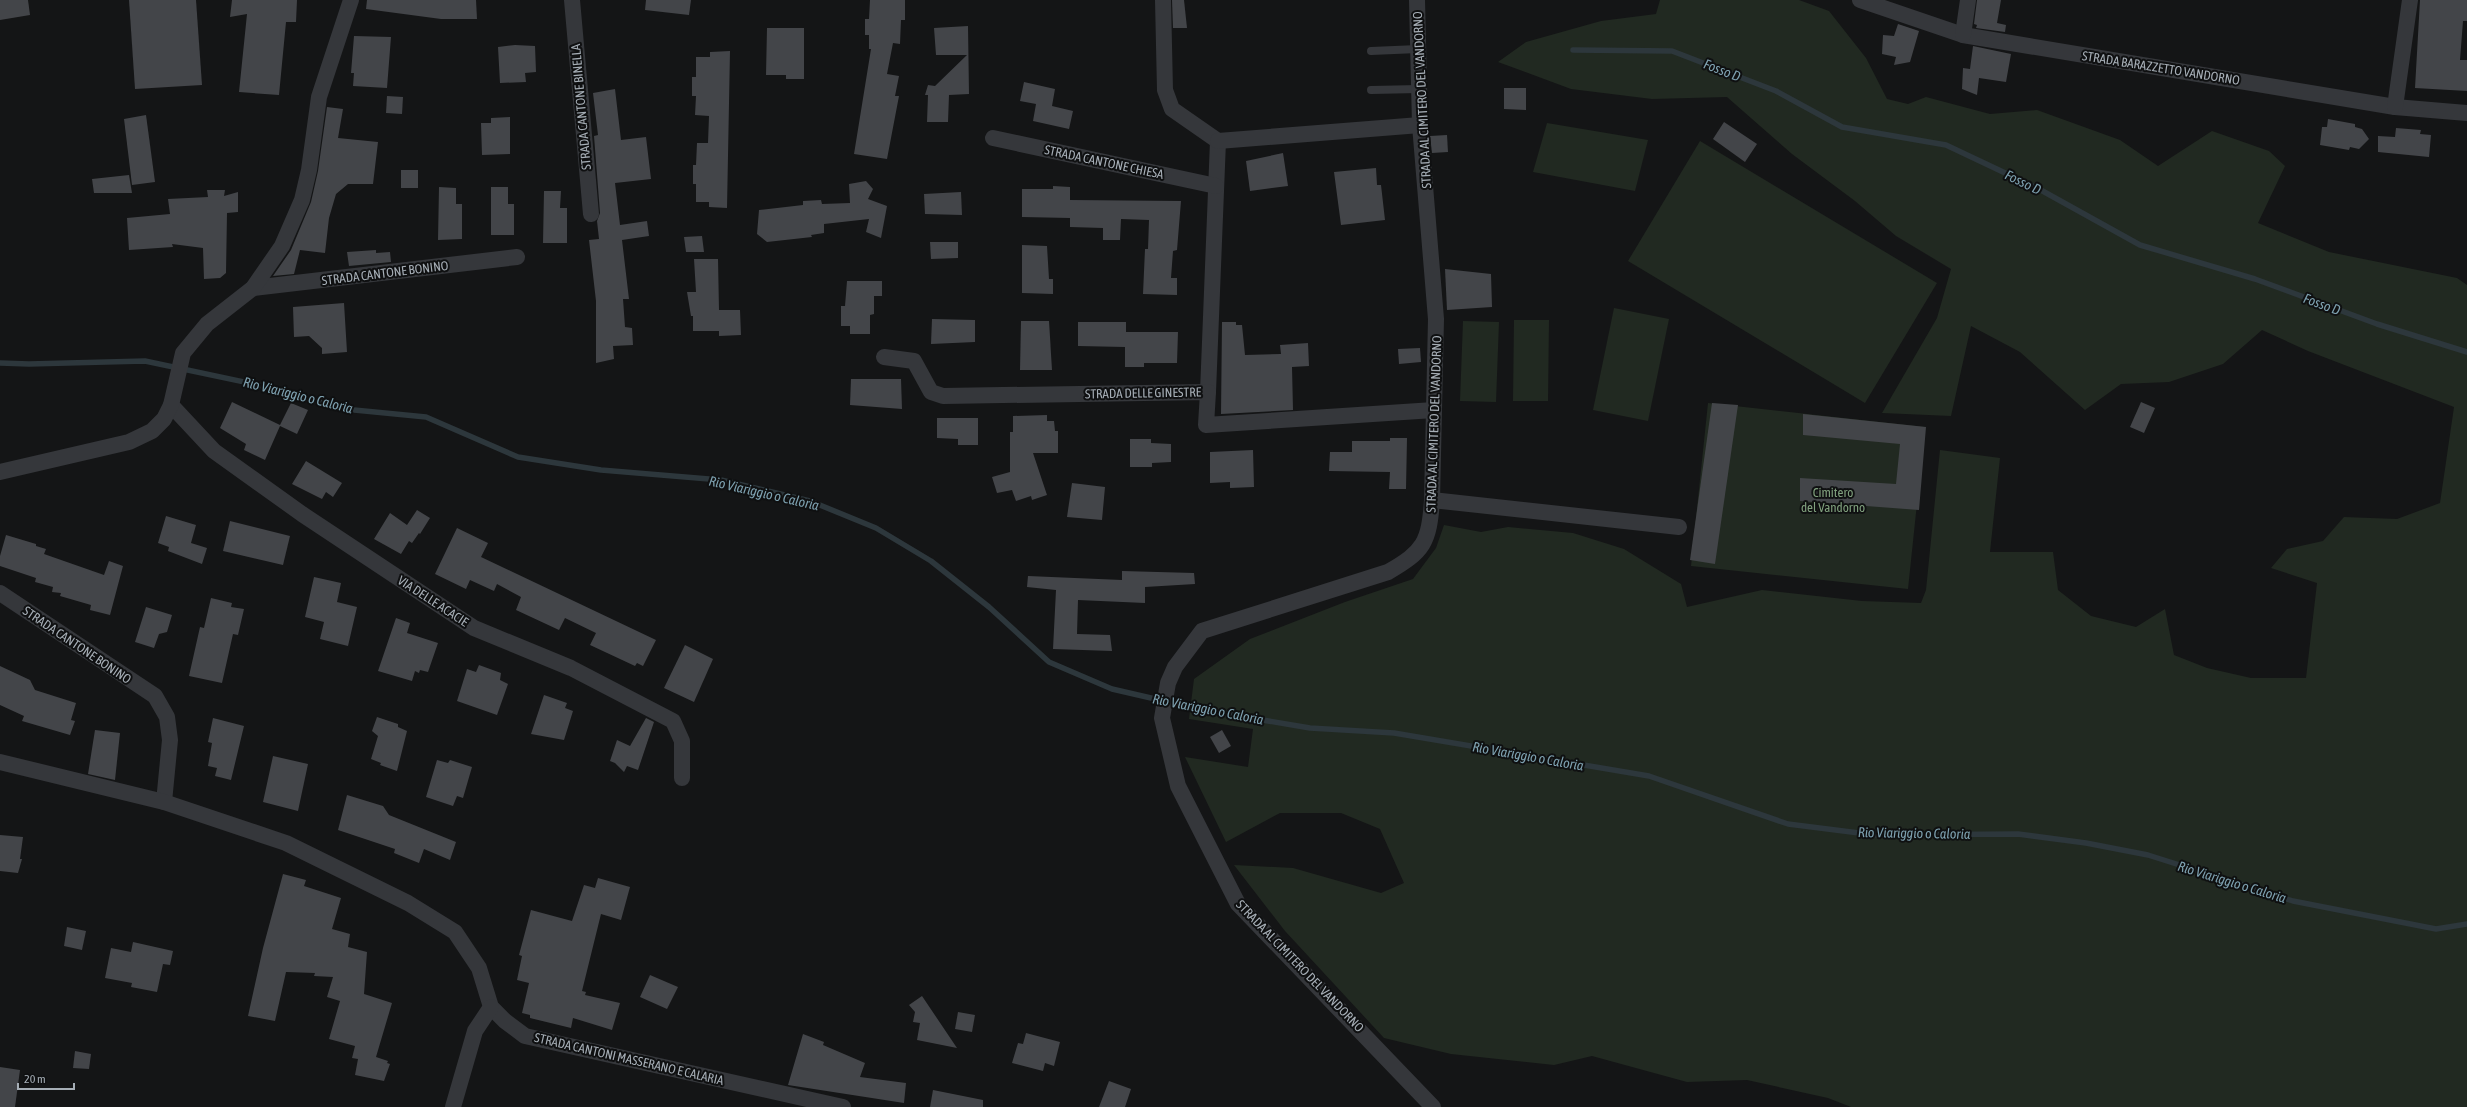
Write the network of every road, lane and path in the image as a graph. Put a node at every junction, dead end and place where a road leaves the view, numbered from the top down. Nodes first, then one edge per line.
1 (351, 0) edge
2 (572, 0) edge
3 (1163, 0) edge
4 (1417, 0) edge
5 (1860, 0) edge
6 (1968, 0) edge
7 (2410, 0) edge
8 (1963, 35) junction
9 (1418, 49) junction
10 (1371, 51) dead end
11 (1419, 89) junction
12 (1372, 90) dead end
13 (2395, 107) junction
14 (2467, 113) edge
15 (1420, 125) junction
16 (992, 138) dead end
17 (1218, 141) junction
18 (1216, 186) junction
19 (591, 214) dead end
20 (517, 258) dead end
21 (253, 288) junction
22 (884, 357) dead end
23 (1208, 392) junction
24 (171, 405) junction
25 (1434, 410) junction
26 (0, 472) edge
27 (1432, 500) junction
28 (1679, 527) dead end
29 (0, 593) edge
30 (0, 762) edge
31 (682, 778) dead end
32 (164, 802) junction
33 (491, 1006) junction
34 (453, 1107) edge
35 (843, 1107) edge
36 (1433, 1107) edge

1 - 21 street
2 - 19 street, STRADA CANTONE BINELLA
3 - 17 street
4 - 9 street, STRADA AL CIMITERO DEL VANDORNO
5 - 8 street, STRADA BARAZZETTO VANDORNO
6 - 8 street
7 - 13 street
8 - 13 street, STRADA BARAZZETTO VANDORNO
9 - 10 lane
9 - 11 street, STRADA AL CIMITERO DEL VANDORNO
11 - 12 lane
11 - 15 street, STRADA AL CIMITERO DEL VANDORNO
13 - 14 street, STRADA BARAZZETTO VANDORNO
15 - 17 street
15 - 25 street, STRADA AL CIMITERO DEL VANDORNO
16 - 18 street, STRADA CANTONE CHIESA
17 - 18 street
18 - 23 street
20 - 21 street, STRADA CANTONE BONINO
21 - 24 street
22 - 23 street, STRADA DELLE GINESTRE
23 - 25 street, STRADA DELLE GINESTRE
24 - 26 street
24 - 31 street, VIA DELLE ACACIE
25 - 27 street, STRADA AL CIMITERO DEL VANDORNO
27 - 28 street
27 - 36 street, STRADA AL CIMITERO DEL VANDORNO
29 - 32 street, STRADA CANTONE BONINO
30 - 32 street, STRADA CANTONI MASSERANO E CALARIA
32 - 33 street, STRADA CANTONI MASSERANO E CALARIA
33 - 34 street
33 - 35 street, STRADA CANTONI MASSERANO E CALARIA

